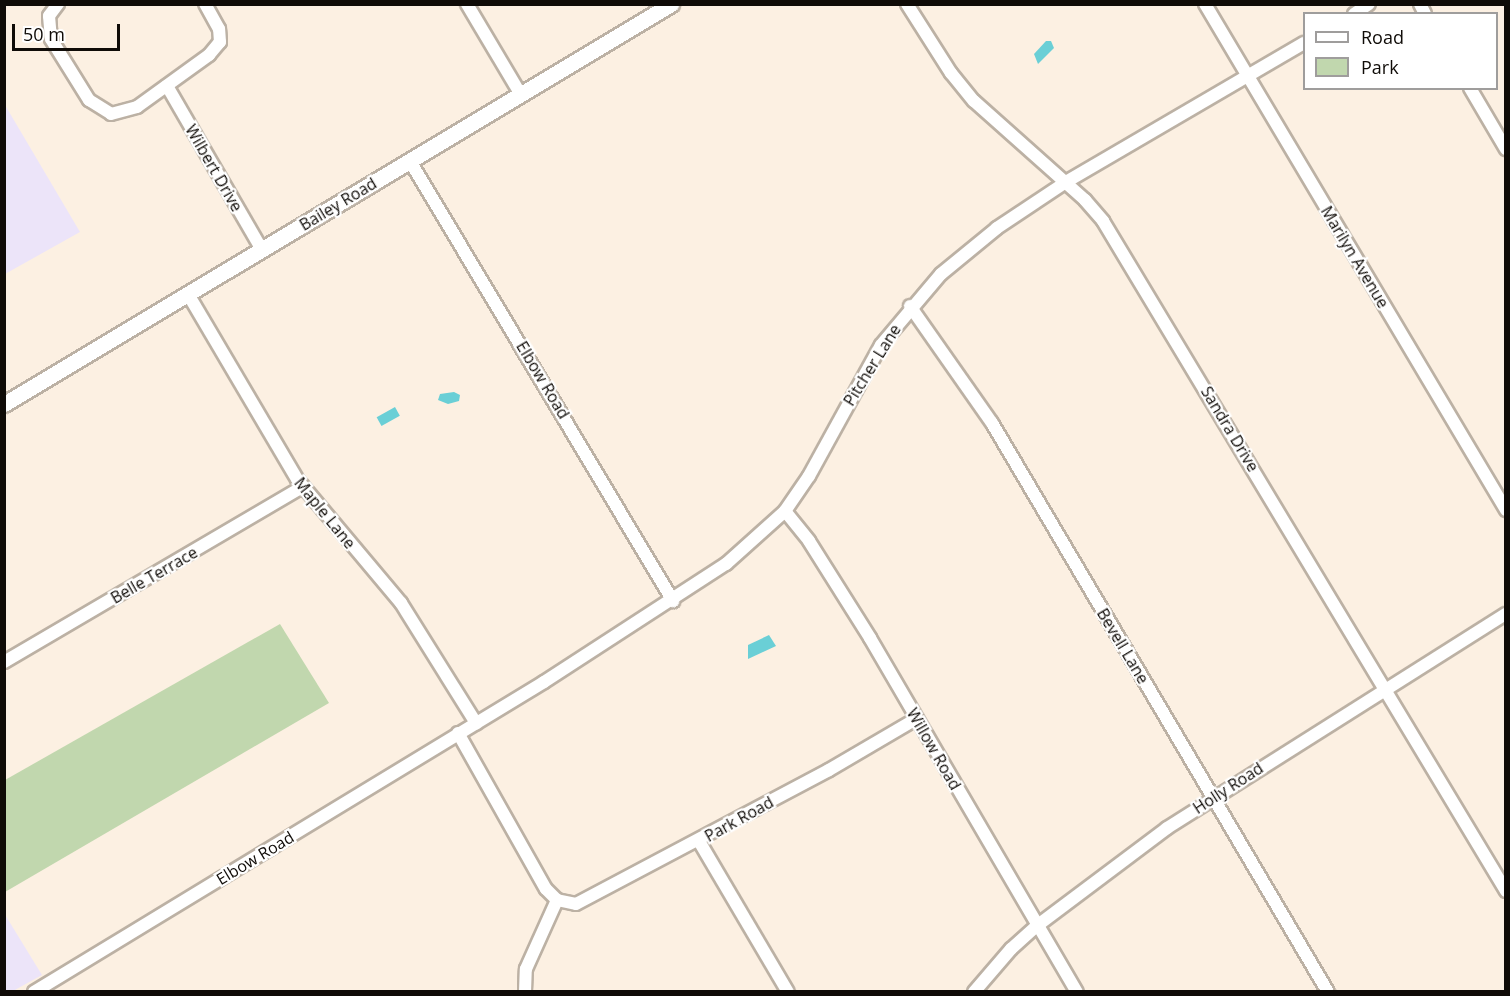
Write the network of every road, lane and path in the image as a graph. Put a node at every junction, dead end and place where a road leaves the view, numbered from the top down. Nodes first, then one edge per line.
1 (58, 4) edge
2 (205, 4) edge
3 (467, 4) edge
4 (671, 4) edge
5 (907, 4) edge
6 (1204, 4) edge
7 (1303, 44) edge
8 (1248, 77) junction
9 (167, 86) junction
10 (1471, 90) edge
11 (521, 95) junction
12 (1506, 149) edge
13 (410, 161) junction
14 (1066, 182) junction
15 (262, 250) junction
16 (188, 294) junction
17 (910, 306) junction
18 (4, 404) edge
19 (302, 487) junction
20 (1506, 510) edge
21 (785, 511) junction
22 (673, 601) junction
23 (1506, 614) edge
24 (4, 662) edge
25 (1384, 687) junction
26 (916, 719) junction
27 (476, 723) junction
28 (458, 733) junction
29 (1213, 798) junction
30 (699, 841) junction
31 (1506, 891) edge
32 (557, 900) junction
33 (1038, 925) junction
34 (34, 992) edge
35 (525, 992) edge
36 (788, 992) edge
37 (974, 992) edge
38 (1077, 992) edge
39 (1328, 992) edge

1 - 9 street
2 - 9 street
3 - 11 street
4 - 11 street, Bailey Road
5 - 14 street, Sandra Drive
6 - 8 street, Marilyn Avenue
7 - 8 street, Pitcher Lane
8 - 14 street, Pitcher Lane
8 - 20 street, Marilyn Avenue
9 - 15 street, Wilbert Drive
10 - 12 street
11 - 13 street, Bailey Road
13 - 15 street, Bailey Road
13 - 22 street, Elbow Road
14 - 17 street, Pitcher Lane
14 - 25 street, Sandra Drive
15 - 16 street, Bailey Road
16 - 18 street, Bailey Road
16 - 19 street, Maple Lane
17 - 21 street, Pitcher Lane
17 - 29 street, Bevell Lane
19 - 24 street, Belle Terrace
19 - 27 street, Maple Lane
21 - 22 street, Pitcher Lane
21 - 26 street, Willow Road
22 - 27 street, Pitcher Lane
23 - 25 street, Holly Road
25 - 29 street, Holly Road
25 - 31 street, Sandra Drive
26 - 30 street, Park Road
26 - 33 street, Willow Road
27 - 28 street, Elbow Road
28 - 32 street
28 - 34 street, Elbow Road
29 - 33 street, Holly Road
29 - 39 street, Bevell Lane
30 - 32 street, Park Road
30 - 36 street
32 - 35 street
33 - 37 street, Holly Road
33 - 38 street, Willow Road

